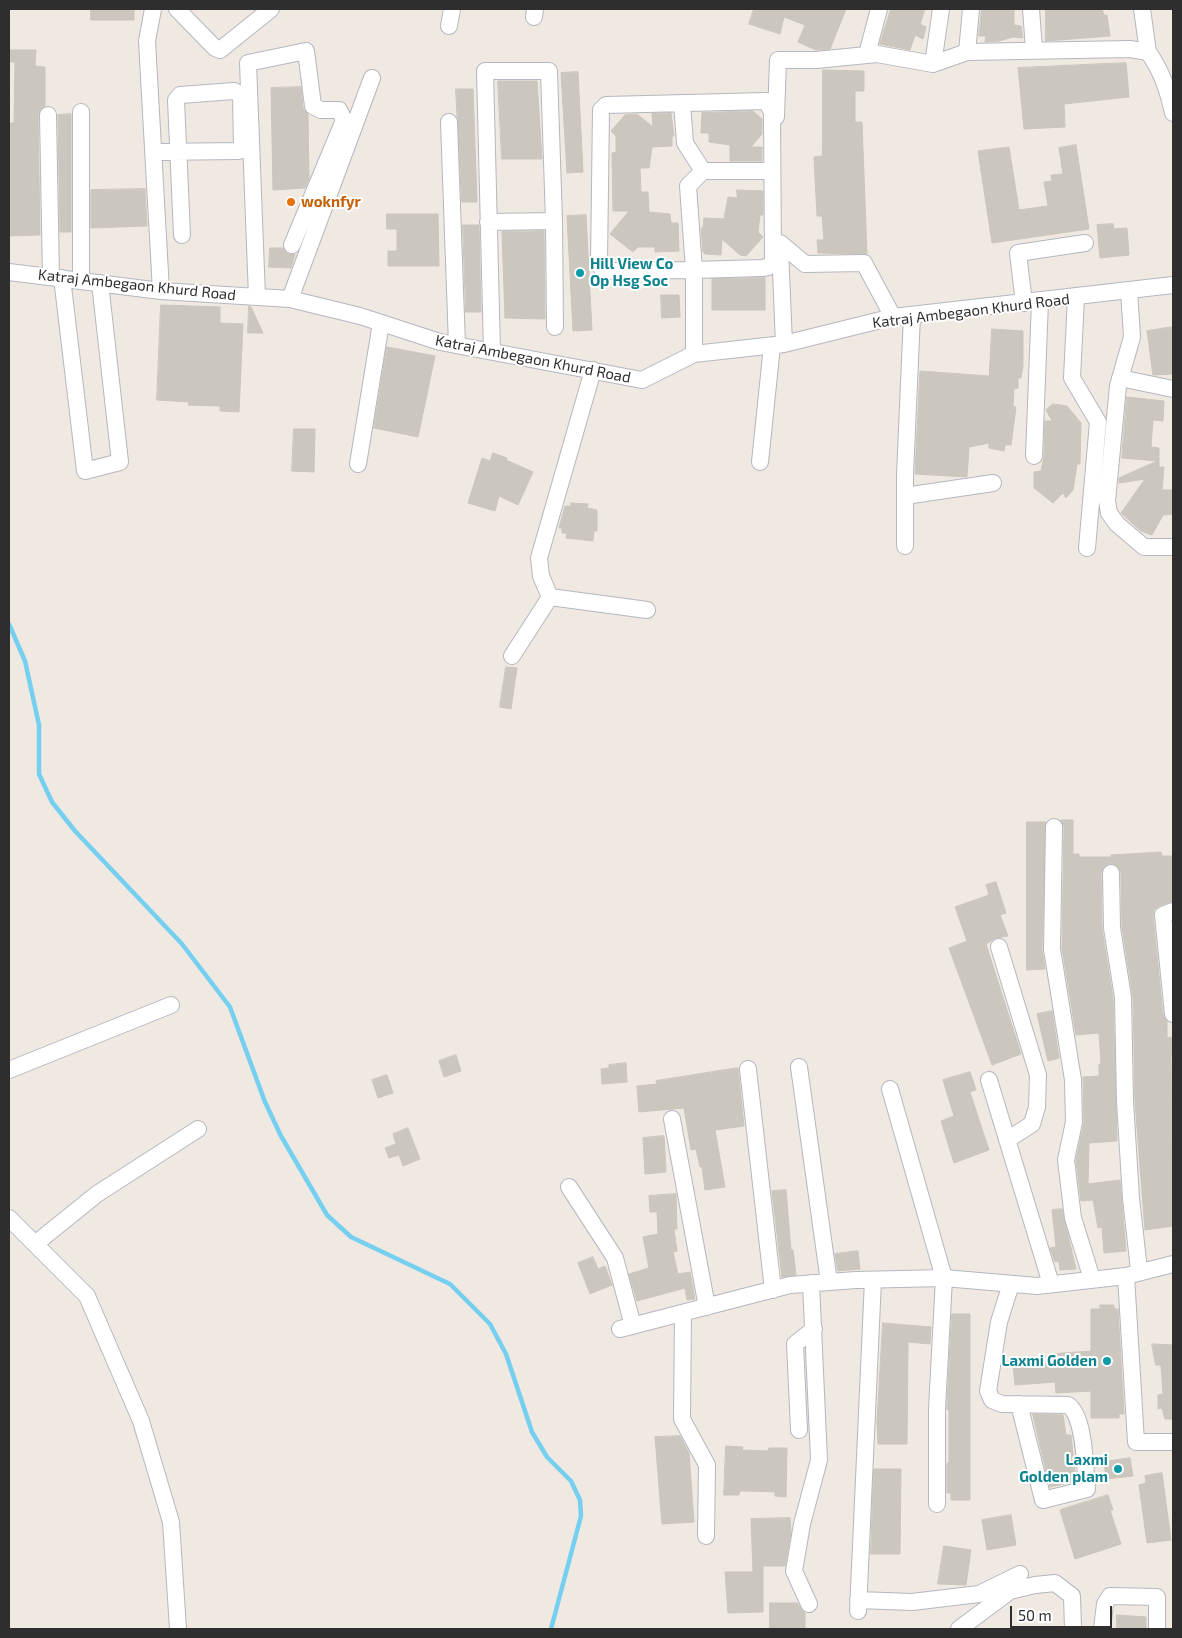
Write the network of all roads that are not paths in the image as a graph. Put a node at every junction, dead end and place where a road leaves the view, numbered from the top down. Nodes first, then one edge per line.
1 (153, 9) edge
2 (177, 9) edge
3 (271, 9) edge
4 (452, 9) edge
5 (879, 9) edge
6 (941, 9) edge
7 (970, 9) edge
8 (1031, 9) edge
9 (1142, 9) edge
10 (449, 26) dead end
11 (1034, 50) junction
12 (1141, 51) junction
13 (968, 52) junction
14 (867, 54) junction
15 (934, 64) junction
16 (372, 78) dead end
17 (682, 103) junction
18 (81, 112) dead end
19 (1173, 113) edge
20 (48, 115) dead end
21 (449, 122) dead end
22 (153, 152) junction
23 (178, 152) junction
24 (703, 171) junction
25 (772, 171) junction
26 (554, 221) junction
27 (488, 222) junction
28 (182, 235) dead end
29 (780, 243) junction
30 (1085, 243) dead end
31 (292, 245) dead end
32 (694, 270) junction
33 (9, 272) edge
34 (56, 278) junction
35 (81, 281) junction
36 (100, 283) junction
37 (1173, 285) edge
38 (160, 291) junction
39 (1129, 291) junction
40 (257, 297) junction
41 (1076, 297) junction
42 (290, 299) junction
43 (1032, 302) junction
44 (912, 315) junction
45 (893, 317) junction
46 (381, 323) junction
47 (555, 327) dead end
48 (457, 345) junction
49 (778, 345) junction
50 (492, 351) junction
51 (694, 354) junction
52 (592, 370) junction
53 (1120, 378) junction
54 (1173, 389) edge
55 (1034, 456) dead end
56 (760, 462) dead end
57 (358, 464) dead end
58 (993, 483) dead end
59 (905, 496) junction
60 (905, 546) dead end
61 (1173, 547) edge
62 (1086, 548) dead end
63 (550, 597) junction
64 (647, 610) dead end
65 (512, 656) dead end
66 (1054, 827) dead end
67 (1111, 873) dead end
68 (1173, 911) edge
69 (999, 947) dead end
70 (171, 1005) dead end
71 (1173, 1014) edge
72 (799, 1067) dead end
73 (9, 1070) edge
74 (748, 1070) dead end
75 (989, 1080) dead end
76 (890, 1089) dead end
77 (672, 1118) dead end
78 (198, 1130) dead end
79 (1007, 1140) junction
80 (569, 1187) dead end
81 (9, 1218) edge
82 (35, 1244) junction
83 (1173, 1264) edge
84 (1133, 1273) junction
85 (944, 1278) junction
86 (1092, 1279) junction
87 (873, 1280) junction
88 (829, 1282) junction
89 (811, 1284) junction
90 (1011, 1284) junction
91 (1051, 1284) junction
92 (773, 1290) junction
93 (708, 1307) junction
94 (683, 1313) junction
95 (814, 1329) junction
96 (1019, 1404) junction
97 (799, 1430) dead end
98 (1173, 1442) edge
99 (937, 1504) dead end
100 (706, 1536) dead end
101 (1020, 1574) dead end
102 (809, 1604) dead end
103 (178, 1629) edge
104 (958, 1629) edge
105 (1073, 1629) edge
106 (1102, 1629) edge
107 (1157, 1629) edge

1 - 22 street
2 - 3 street
4 - 10 street
5 - 14 street
6 - 15 street
7 - 13 street
8 - 11 street
9 - 12 street
11 - 12 street
11 - 13 street
12 - 19 street
13 - 15 street
14 - 15 street
14 - 29 street
16 - 42 street
17 - 24 street
17 - 25 street
17 - 32 street
18 - 35 street
20 - 34 street
21 - 48 street
22 - 23 street
22 - 38 street
23 - 23 street
23 - 28 street
24 - 25 street
24 - 32 street
25 - 32 street
26 - 27 street
26 - 27 street
26 - 47 street
27 - 50 street
29 - 45 street
29 - 49 street
30 - 43 street
31 - 40 street
32 - 51 street
33 - 34 street, Katraj Ambegaon Khurd Road
34 - 35 street, Katraj Ambegaon Khurd Road
34 - 36 street
35 - 36 street, Katraj Ambegaon Khurd Road
36 - 38 street, Katraj Ambegaon Khurd Road
37 - 39 street, Katraj Ambegaon Khurd Road
38 - 40 street, Katraj Ambegaon Khurd Road
39 - 41 street, Katraj Ambegaon Khurd Road
39 - 53 street
40 - 42 street, Katraj Ambegaon Khurd Road
41 - 43 street, Katraj Ambegaon Khurd Road
41 - 62 street
42 - 46 street, Katraj Ambegaon Khurd Road
43 - 44 street, Katraj Ambegaon Khurd Road
43 - 55 street
44 - 45 street, Katraj Ambegaon Khurd Road
44 - 59 street
45 - 49 street, Katraj Ambegaon Khurd Road
46 - 48 street, Katraj Ambegaon Khurd Road
46 - 57 street
48 - 50 street, Katraj Ambegaon Khurd Road
49 - 51 street, Katraj Ambegaon Khurd Road
49 - 56 street
50 - 52 street, Katraj Ambegaon Khurd Road
51 - 52 street, Katraj Ambegaon Khurd Road
52 - 63 street
53 - 54 street
53 - 61 street
58 - 59 street
59 - 60 street
63 - 64 street
63 - 65 street
66 - 86 street
67 - 84 street
68 - 71 street
69 - 79 street
70 - 73 street
72 - 88 street
74 - 92 street
75 - 79 street
76 - 85 street
77 - 93 street
78 - 82 street
79 - 91 street
80 - 94 street
81 - 82 street
82 - 103 street
83 - 84 street
84 - 86 street
84 - 98 street
85 - 87 street
85 - 90 street
85 - 99 street
86 - 91 street
87 - 88 street
87 - 101 street
88 - 89 street
89 - 92 street
89 - 95 street
90 - 91 street
90 - 96 street
92 - 93 street
93 - 94 street
94 - 100 street
95 - 97 street
95 - 102 street
96 - 96 street
104 - 105 street
106 - 107 street

